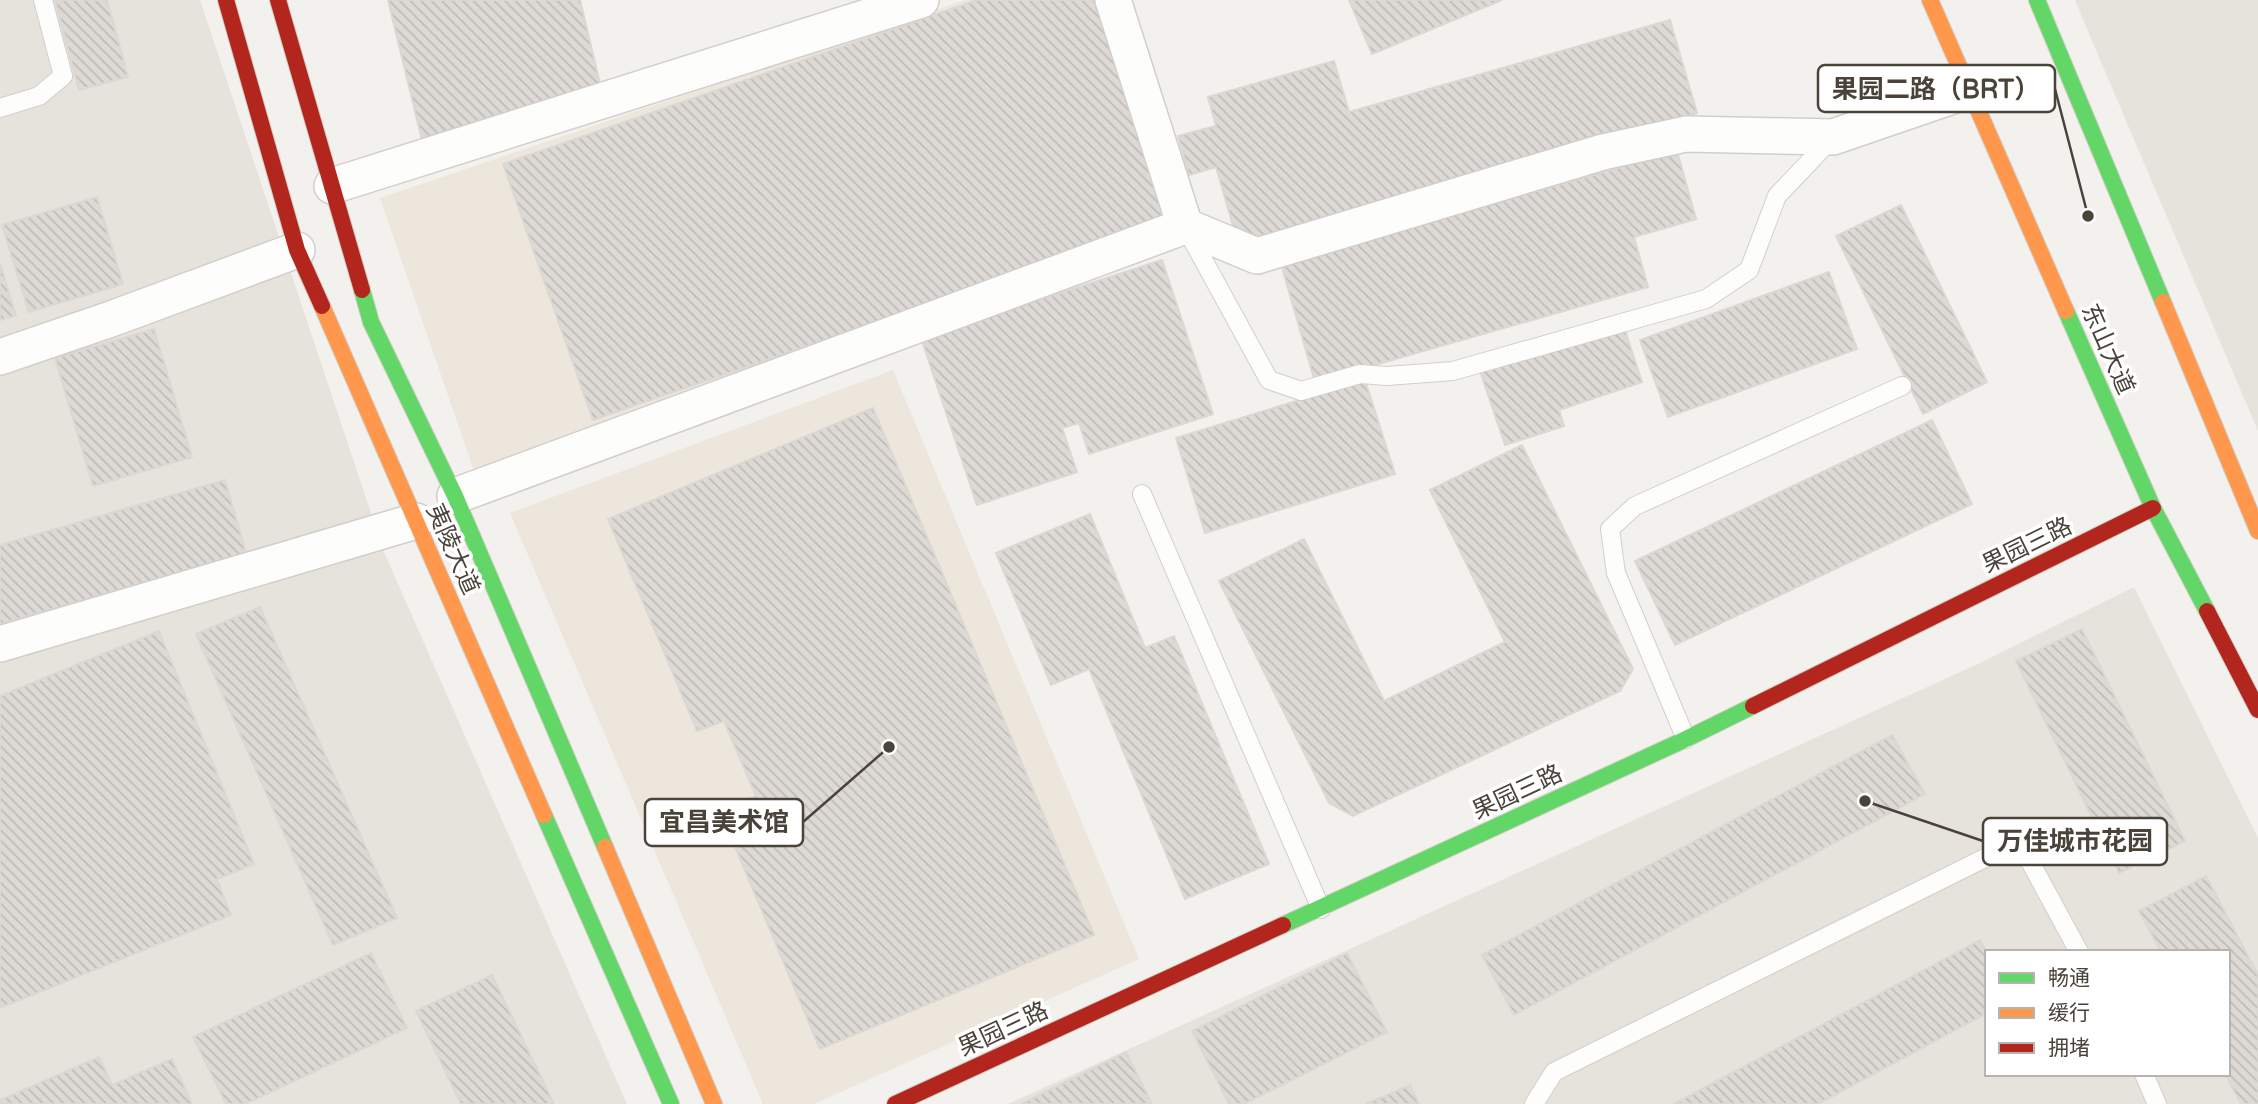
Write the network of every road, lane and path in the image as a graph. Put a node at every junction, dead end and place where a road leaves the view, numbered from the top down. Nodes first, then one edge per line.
1 (43, 0) edge
2 (226, 0) edge
3 (278, 0) edge
4 (921, 0) edge
5 (1113, 0) edge
6 (1930, 0) edge
7 (2037, 0) edge
8 (1970, 90) junction
9 (0, 108) edge
10 (1833, 137) junction
11 (332, 186) junction
12 (1185, 226) junction
13 (297, 250) junction
14 (0, 357) edge
15 (1902, 386) dead end
16 (1142, 494) dead end
17 (456, 496) junction
18 (2153, 508) junction
19 (2255, 519) edge
20 (416, 521) junction
21 (0, 644) edge
22 (2258, 710) edge
23 (1686, 739) junction
24 (1321, 909) junction
25 (2078, 950) edge
26 (2145, 1076) edge
27 (671, 1104) edge
28 (714, 1104) edge
29 (895, 1104) edge
30 (1534, 1104) edge
31 (2157, 1104) edge

1 - 9 lane
2 - 13 main road, 夷陵大道
3 - 11 main road, 夷陵大道
4 - 11 street
5 - 12 street
6 - 8 main road, 东山大道
7 - 19 main road
8 - 10 street
8 - 18 main road, 东山大道
10 - 12 street
10 - 12 lane
11 - 17 main road, 夷陵大道
12 - 17 street
13 - 14 street
13 - 20 main road, 夷陵大道
15 - 23 lane
16 - 24 lane
17 - 28 main road, 夷陵大道
18 - 22 main road, 东山大道
18 - 23 main road, 果园三路
20 - 21 street
20 - 27 main road, 夷陵大道
23 - 24 main road, 果园三路
24 - 29 main road, 果园三路
25 - 30 lane
26 - 31 lane

